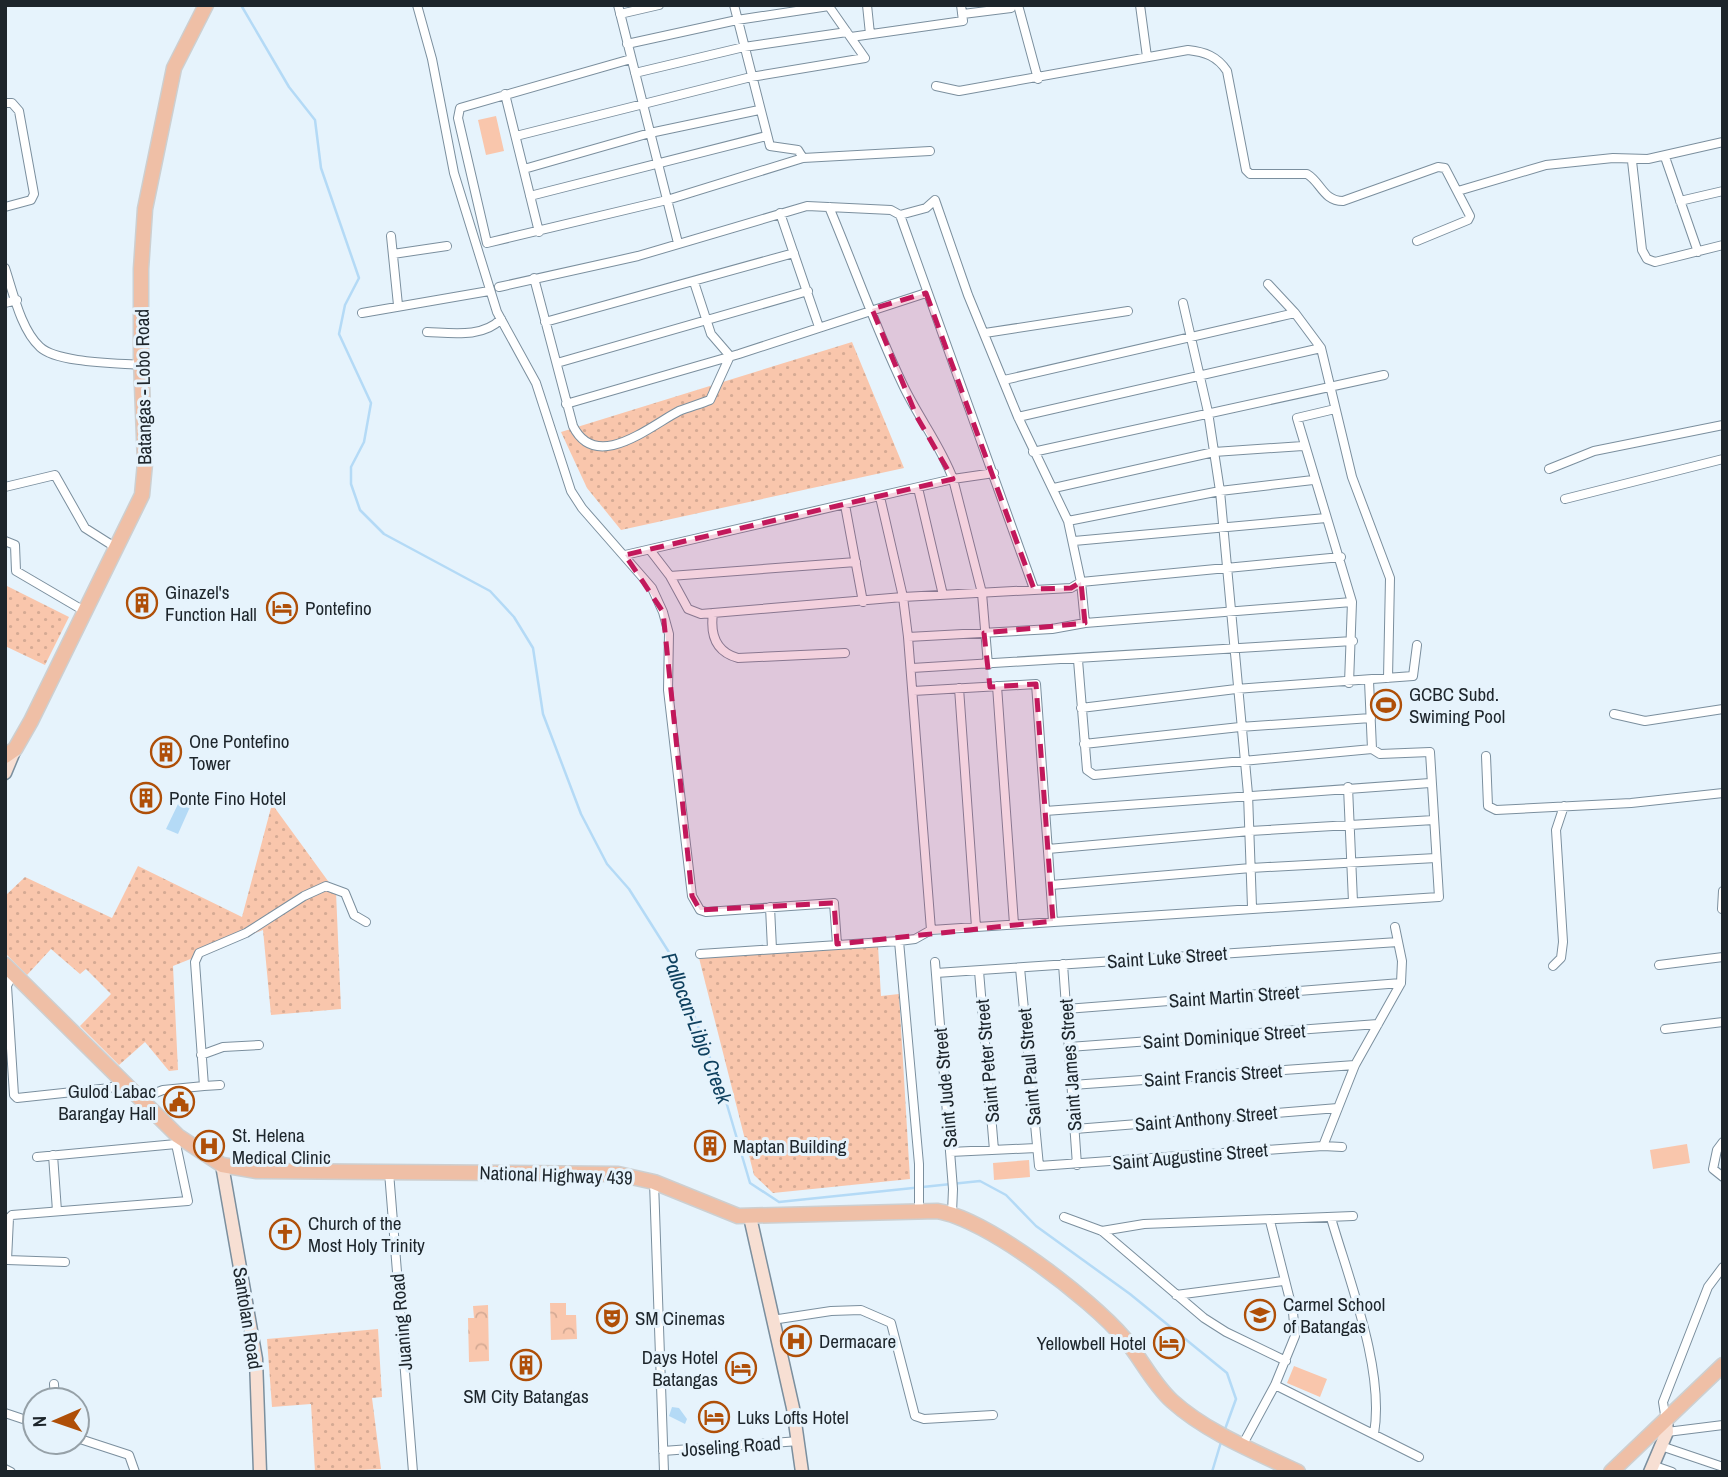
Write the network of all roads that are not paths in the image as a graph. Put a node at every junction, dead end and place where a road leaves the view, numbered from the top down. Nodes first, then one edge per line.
1 (206, 5) edge
2 (417, 5) edge
3 (659, 5) edge
4 (734, 5) edge
5 (867, 5) edge
6 (1140, 5) edge
7 (829, 6) edge
8 (1014, 7) edge
9 (619, 9) edge
10 (962, 10) edge
11 (737, 20) junction
12 (849, 34) junction
13 (870, 34) junction
14 (627, 44) junction
15 (744, 47) junction
16 (1147, 57) junction
17 (631, 59) junction
18 (635, 74) junction
19 (751, 77) junction
20 (1038, 79) junction
21 (936, 86) dead end
22 (505, 94) junction
23 (5, 103) edge
24 (642, 103) junction
25 (759, 110) junction
26 (650, 133) junction
27 (516, 136) junction
28 (766, 136) junction
29 (1723, 142) edge
30 (930, 151) dead end
31 (1665, 157) junction
32 (803, 158) junction
33 (1632, 160) junction
34 (658, 164) junction
35 (524, 169) junction
36 (1458, 191) junction
37 (1723, 191) edge
38 (530, 196) junction
39 (667, 200) junction
40 (1680, 201) junction
41 (5, 207) edge
42 (829, 207) junction
43 (780, 214) junction
44 (900, 215) junction
45 (539, 233) junction
46 (391, 236) dead end
47 (1417, 241) dead end
48 (678, 243) junction
49 (1723, 245) edge
50 (447, 246) dead end
51 (1698, 252) junction
52 (794, 253) junction
53 (393, 254) junction
54 (5, 268) edge
55 (534, 278) junction
56 (694, 282) junction
57 (1268, 284) dead end
58 (499, 287) dead end
59 (489, 291) junction
60 (808, 291) junction
61 (926, 293) junction
62 (16, 300) junction
63 (5, 303) edge
64 (1183, 303) dead end
65 (398, 305) junction
66 (872, 309) junction
67 (1128, 311) dead end
68 (362, 313) dead end
69 (1296, 313) junction
70 (500, 319) junction
71 (704, 319) junction
72 (545, 323) junction
73 (818, 327) junction
74 (427, 332) dead end
75 (985, 333) junction
76 (1190, 338) junction
77 (1321, 348) junction
78 (730, 356) junction
79 (557, 363) junction
80 (141, 365) junction
81 (1200, 375) junction
82 (1384, 375) dead end
83 (1004, 380) junction
84 (1329, 386) junction
85 (566, 404) junction
86 (1335, 409) junction
87 (1208, 412) junction
88 (1018, 417) junction
89 (1723, 425) edge
90 (1303, 446) junction
91 (1033, 452) junction
92 (1214, 452) junction
93 (1723, 459) edge
94 (1549, 469) dead end
95 (994, 473) junction
96 (953, 479) junction
97 (1313, 480) junction
98 (5, 487) edge
99 (918, 488) junction
100 (1054, 488) junction
101 (1220, 491) junction
102 (880, 497) junction
103 (1565, 499) dead end
104 (845, 505) junction
105 (1326, 518) junction
106 (1068, 521) junction
107 (1225, 530) junction
108 (5, 541) edge
109 (1074, 541) junction
110 (118, 549) junction
111 (650, 550) junction
112 (625, 555) junction
113 (1341, 558) junction
114 (856, 562) junction
115 (1228, 569) junction
116 (670, 576) junction
117 (1081, 582) junction
118 (1034, 589) junction
119 (982, 593) junction
120 (943, 595) junction
121 (903, 597) junction
122 (863, 602) junction
123 (1352, 602) junction
124 (1232, 611) junction
125 (86, 612) junction
126 (713, 614) junction
127 (1085, 623) junction
128 (984, 633) junction
129 (908, 637) junction
130 (1353, 641) junction
131 (1417, 645) dead end
132 (1233, 649) junction
133 (845, 653) dead end
134 (1078, 660) junction
135 (988, 665) junction
136 (912, 668) junction
137 (1388, 678) junction
138 (1369, 681) junction
139 (1349, 683) junction
140 (997, 686) junction
141 (959, 688) junction
142 (1236, 689) junction
143 (913, 691) junction
144 (1081, 708) junction
145 (1723, 709) edge
146 (1614, 715) dead end
147 (1371, 718) junction
148 (1240, 727) junction
149 (1084, 744) junction
150 (1372, 749) junction
151 (10, 752) edge
152 (1486, 756) dead end
153 (1244, 760) junction
154 (5, 773) edge
155 (1430, 783) junction
156 (1348, 787) junction
157 (1723, 793) edge
158 (1248, 794) junction
159 (1564, 806) junction
160 (1045, 811) junction
161 (1434, 820) junction
162 (1350, 825) junction
163 (1250, 831) junction
164 (1048, 849) junction
165 (1436, 858) junction
166 (1352, 863) junction
167 (1251, 868) junction
168 (1051, 885) junction
169 (1723, 891) edge
170 (1353, 902) junction
171 (770, 907) junction
172 (1252, 907) junction
173 (1722, 909) edge
174 (1053, 921) junction
175 (366, 922) dead end
176 (1014, 924) junction
177 (976, 927) junction
178 (1395, 927) dead end
179 (931, 930) junction
180 (900, 941) junction
181 (1398, 942) junction
182 (837, 944) junction
183 (772, 948) junction
184 (700, 954) dead end
185 (1723, 957) edge
186 (935, 962) dead end
187 (1063, 964) junction
188 (1659, 965) dead end
189 (1553, 966) dead end
190 (1020, 968) junction
191 (9, 969) edge
192 (979, 971) junction
193 (936, 973) junction
194 (1401, 983) junction
195 (1066, 1009) junction
196 (1723, 1022) edge
197 (1378, 1024) junction
198 (1665, 1029) dead end
199 (259, 1045) dead end
200 (1069, 1047) junction
201 (201, 1055) junction
202 (1355, 1065) junction
203 (122, 1082) junction
204 (220, 1085) dead end
205 (1072, 1085) junction
206 (204, 1086) junction
207 (139, 1099) junction
208 (1338, 1108) junction
209 (1075, 1129) junction
210 (177, 1140) junction
211 (1723, 1142) edge
212 (1323, 1146) junction
213 (1342, 1147) dead end
214 (1036, 1148) junction
215 (994, 1150) junction
216 (950, 1152) junction
217 (54, 1155) junction
218 (37, 1157) dead end
219 (222, 1165) junction
220 (1039, 1166) joint
221 (1077, 1166) junction
222 (389, 1172) junction
223 (1723, 1177) edge
224 (654, 1182) junction
225 (57, 1211) junction
226 (919, 1211) junction
227 (952, 1213) junction
228 (750, 1216) junction
229 (1353, 1216) dead end
230 (1064, 1217) dead end
231 (1331, 1218) junction
232 (1270, 1221) junction
233 (1101, 1231) junction
234 (65, 1262) dead end
235 (1723, 1267) edge
236 (1283, 1281) junction
237 (1176, 1295) junction
238 (772, 1320) junction
239 (1286, 1361) junction
240 (1723, 1365) edge
241 (1275, 1385) junction
242 (993, 1415) dead end
243 (1723, 1425) edge
244 (1666, 1427) junction
245 (1374, 1434) junction
246 (799, 1441) junction
247 (1239, 1442) junction
248 (91, 1443) edge
249 (1661, 1446) junction
250 (663, 1451) junction
251 (1419, 1457) dead end
252 (1723, 1467) edge
253 (5, 1469) edge
254 (1651, 1469) edge
255 (11, 1472) edge
256 (135, 1472) edge
257 (260, 1472) edge
258 (413, 1472) edge
259 (664, 1472) edge
260 (802, 1472) edge
261 (1298, 1472) edge
262 (1611, 1472) edge
263 (1672, 1472) edge

1 - 80 main road, Batangas - Lobo Road
2 - 59 street
3 - 9 street
4 - 11 street
5 - 13 street
6 - 16 street
7 - 11 street
7 - 12 street
8 - 10 street
8 - 20 street
9 - 14 street
10 - 13 street
11 - 14 street
11 - 15 street
12 - 13 street
12 - 15 street
12 - 19 street
14 - 17 street
15 - 18 street
15 - 19 street
16 - 20 street
16 - 36 street
17 - 18 street
17 - 22 street
18 - 24 street
19 - 24 street
19 - 25 street
20 - 21 street
22 - 27 street
22 - 45 street
23 - 41 street
24 - 26 street
24 - 27 street
25 - 26 street
25 - 28 street
26 - 34 street
26 - 35 street
27 - 35 street
28 - 32 street
28 - 34 street
29 - 31 street
30 - 32 street
31 - 33 street
31 - 40 street
32 - 39 street
33 - 36 street
33 - 51 street
34 - 38 street
34 - 39 street
35 - 38 street
36 - 47 street
37 - 40 street
38 - 45 street
39 - 45 street
39 - 48 street
40 - 51 street
42 - 43 street
42 - 44 street
42 - 66 street
43 - 48 street
43 - 52 street
44 - 61 street
44 - 75 street
46 - 53 street
48 - 55 street
49 - 51 street
50 - 53 street
52 - 56 street
52 - 60 street
53 - 65 street
54 - 62 street
55 - 58 street
55 - 72 street
56 - 71 street
56 - 72 street
57 - 69 street
59 - 65 street
59 - 70 street
60 - 71 street
60 - 73 street
61 - 66 street
61 - 95 street
62 - 63 street
62 - 80 street
64 - 76 street
65 - 68 street
66 - 73 street
66 - 96 street
67 - 75 street
69 - 76 street
69 - 77 street
70 - 74 street
70 - 112 street
71 - 78 street
71 - 79 street
72 - 79 street
73 - 78 street
75 - 83 street
76 - 81 street
76 - 83 street
77 - 81 street
77 - 84 street
78 - 85 street
78 - 85 street
79 - 85 street
80 - 110 main road, Batangas - Lobo Road
81 - 87 street
81 - 88 street
82 - 84 street
83 - 88 street
84 - 86 street
84 - 87 street
86 - 90 street
86 - 137 street
87 - 91 street
87 - 92 street
88 - 91 street
89 - 94 street
90 - 92 street
90 - 97 street
91 - 100 street
92 - 100 street
92 - 101 street
93 - 103 street
95 - 96 street
95 - 118 street
96 - 99 street
96 - 119 street
97 - 101 street
97 - 105 street
98 - 110 street
99 - 102 street
99 - 120 street
100 - 106 street
101 - 106 street
101 - 107 street
102 - 104 street
102 - 121 street
104 - 111 street
104 - 114 street
105 - 107 street
105 - 113 street
106 - 109 street
107 - 109 street
107 - 115 street
108 - 125 street
109 - 117 street
110 - 125 main road, Batangas - Lobo Road
111 - 112 street
111 - 116 street
112 - 171 street
113 - 115 street
113 - 123 street
114 - 116 street
114 - 122 street
115 - 117 street
115 - 124 street
116 - 126 street
117 - 118 street
117 - 127 street
118 - 119 street
119 - 120 street
119 - 128 street
120 - 121 street
121 - 122 street
121 - 129 street
122 - 126 street
123 - 124 street
123 - 130 street
124 - 127 street
124 - 132 street
125 - 151 main road, Batangas - Lobo Road
126 - 133 street
127 - 128 street
128 - 129 street
128 - 135 street
129 - 136 street
130 - 132 street
130 - 139 street
131 - 137 street
132 - 134 street
132 - 142 street
134 - 135 street
134 - 144 street
135 - 136 street
136 - 143 street
137 - 138 street
138 - 139 street
138 - 147 street
139 - 142 street
140 - 141 street
140 - 160 street
140 - 176 street
141 - 143 street
141 - 177 street
142 - 144 street
142 - 148 street
143 - 179 street
144 - 149 street
145 - 146 street
147 - 148 street
147 - 150 street
148 - 149 street
148 - 153 street
149 - 153 street
150 - 153 street
150 - 155 street
151 - 154 street
152 - 159 street
153 - 158 street
155 - 156 street
155 - 161 street
156 - 158 street
156 - 162 street
157 - 159 street
158 - 160 street
158 - 163 street
159 - 189 street
160 - 164 street
161 - 162 street
161 - 165 street
162 - 163 street
162 - 166 street
163 - 164 street
163 - 167 street
164 - 168 street
165 - 166 street
165 - 170 street
166 - 167 street
166 - 170 street
167 - 168 street
167 - 172 street
168 - 174 street
169 - 173 street
170 - 172 street
171 - 182 street
171 - 183 street
172 - 174 street
174 - 176 street
175 - 201 street
176 - 177 street
177 - 179 street
178 - 181 street
179 - 180 street
180 - 182 street
180 - 226 street
181 - 187 street, Saint Luke Street
181 - 194 street
182 - 183 street
183 - 184 street
185 - 188 street
186 - 193 street, Saint Jude Street
187 - 190 street, Saint Luke Street
187 - 195 street, Saint James Street
190 - 192 street, Saint Luke Street
190 - 214 street, Saint Paul Street
191 - 203 main road, National Highway 439
191 - 203 street
192 - 193 street, Saint Luke Street
192 - 215 street, Saint Peter Street
193 - 216 street, Saint Jude Street
194 - 195 street, Saint Martin Street
194 - 197 street
195 - 200 street, Saint James Street
196 - 198 street
197 - 200 street, Saint Dominique Street
197 - 202 street
199 - 201 street
200 - 205 street, Saint James Street
201 - 206 street
202 - 205 street, Saint Francis Street
202 - 208 street
203 - 207 main road, National Highway 439
204 - 206 street
205 - 209 street, Saint James Street
206 - 207 street
207 - 210 main road, National Highway 439
208 - 209 street, Saint Anthony Street
208 - 212 street
209 - 221 street, Saint James Street
210 - 217 street
210 - 219 main road, National Highway 439
210 - 225 street
211 - 223 street
212 - 213 street, Saint Augustine Street
212 - 221 street, Saint Augustine Street
214 - 215 street
214 - 220 street, Saint Paul Street
215 - 216 street
216 - 227 street, Saint Jude Street
217 - 218 street
217 - 225 street
219 - 222 main road, National Highway 439
219 - 257 street, Santolan Road
220 - 221 street, Saint Augustine Street
222 - 224 main road, National Highway 439
222 - 258 street, Juaning Road
224 - 228 main road, National Highway 439
224 - 250 street
225 - 234 street
226 - 227 main road, National Highway 439
226 - 228 main road, National Highway 439
227 - 247 main road, National Highway 439
228 - 238 street
229 - 231 street
230 - 233 street
231 - 232 street
231 - 245 street
232 - 233 street
232 - 236 street
233 - 237 street
235 - 244 street
236 - 237 street
236 - 239 street
237 - 239 street
238 - 242 street
238 - 246 street
239 - 241 street
240 - 244 main road
241 - 245 street
241 - 247 street
243 - 244 street
244 - 249 street
244 - 262 main road
245 - 251 street
246 - 250 street, Joseling Road
246 - 260 street
247 - 261 main road, National Highway 439
248 - 256 street
249 - 252 street
249 - 254 street
250 - 259 street
253 - 255 street
254 - 263 street

